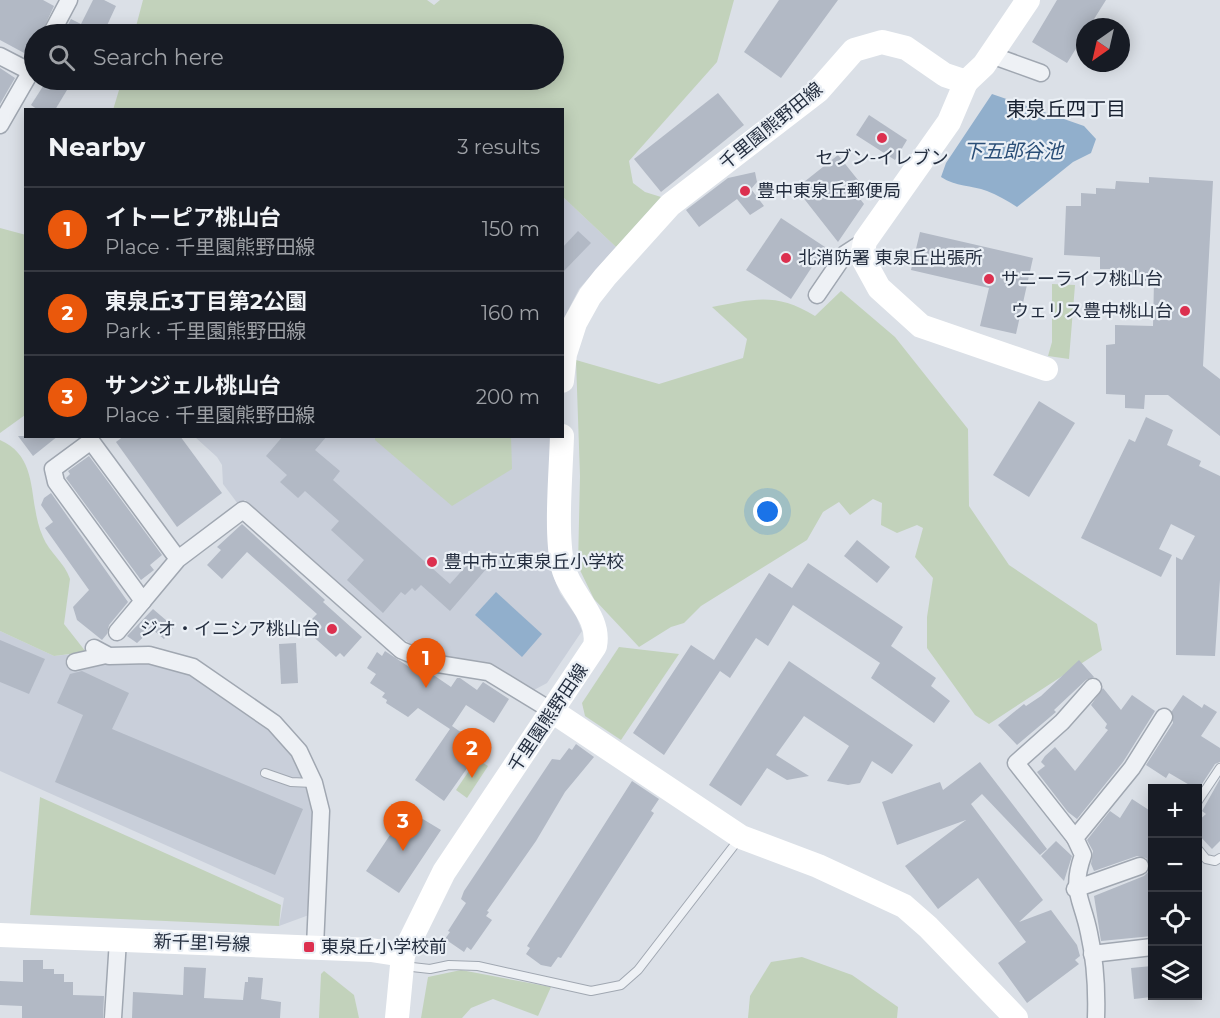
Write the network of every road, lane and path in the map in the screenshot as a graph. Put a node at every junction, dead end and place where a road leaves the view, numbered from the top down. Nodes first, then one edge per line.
1 (69, 0) edge
2 (1028, 0) edge
3 (56, 24) edge
4 (991, 55) junction
5 (0, 56) edge
6 (24, 65) edge
7 (1041, 73) dead end
8 (966, 82) junction
9 (24, 84) edge
10 (0, 123) edge
11 (865, 241) junction
12 (817, 294) dead end
13 (564, 368) edge
14 (1046, 369) dead end
15 (562, 438) edge
16 (178, 559) junction
17 (143, 601) junction
18 (117, 632) dead end
19 (75, 662) dead end
20 (1093, 687) dead end
21 (552, 711) junction
22 (1164, 717) dead end
23 (1220, 768) edge
24 (265, 773) dead end
25 (314, 783) junction
26 (1202, 794) edge
27 (741, 837) junction
28 (1075, 838) junction
29 (1202, 855) edge
30 (1220, 858) edge
31 (1140, 866) dead end
32 (1076, 889) junction
33 (0, 935) edge
34 (118, 940) junction
35 (315, 947) junction
36 (1148, 947) edge
37 (1092, 954) junction
38 (403, 960) junction
39 (113, 1018) edge
40 (397, 1018) edge
41 (1016, 1018) edge
42 (1096, 1018) edge

1 - 3 street
2 - 4 street
4 - 7 street
4 - 8 street
5 - 6 street
8 - 11 street
8 - 13 street, 千里園熊野田線
9 - 10 street
11 - 12 street
11 - 14 street
15 - 21 street, 千里園熊野田線
16 - 17 street
16 - 17 street
16 - 21 street
17 - 18 street
19 - 25 street
20 - 28 street
21 - 27 street
21 - 38 street, 千里園熊野田線
22 - 28 street
23 - 26 lane
24 - 25 lane
25 - 35 street
27 - 38 lane
27 - 41 street
28 - 32 street
29 - 30 lane
31 - 32 street
32 - 37 street
33 - 34 street, 新千里1号線
34 - 35 street, 新千里1号線
34 - 39 street
35 - 38 street, 新千里1号線
36 - 37 street
37 - 42 street
38 - 40 street, 千里園熊野田線

